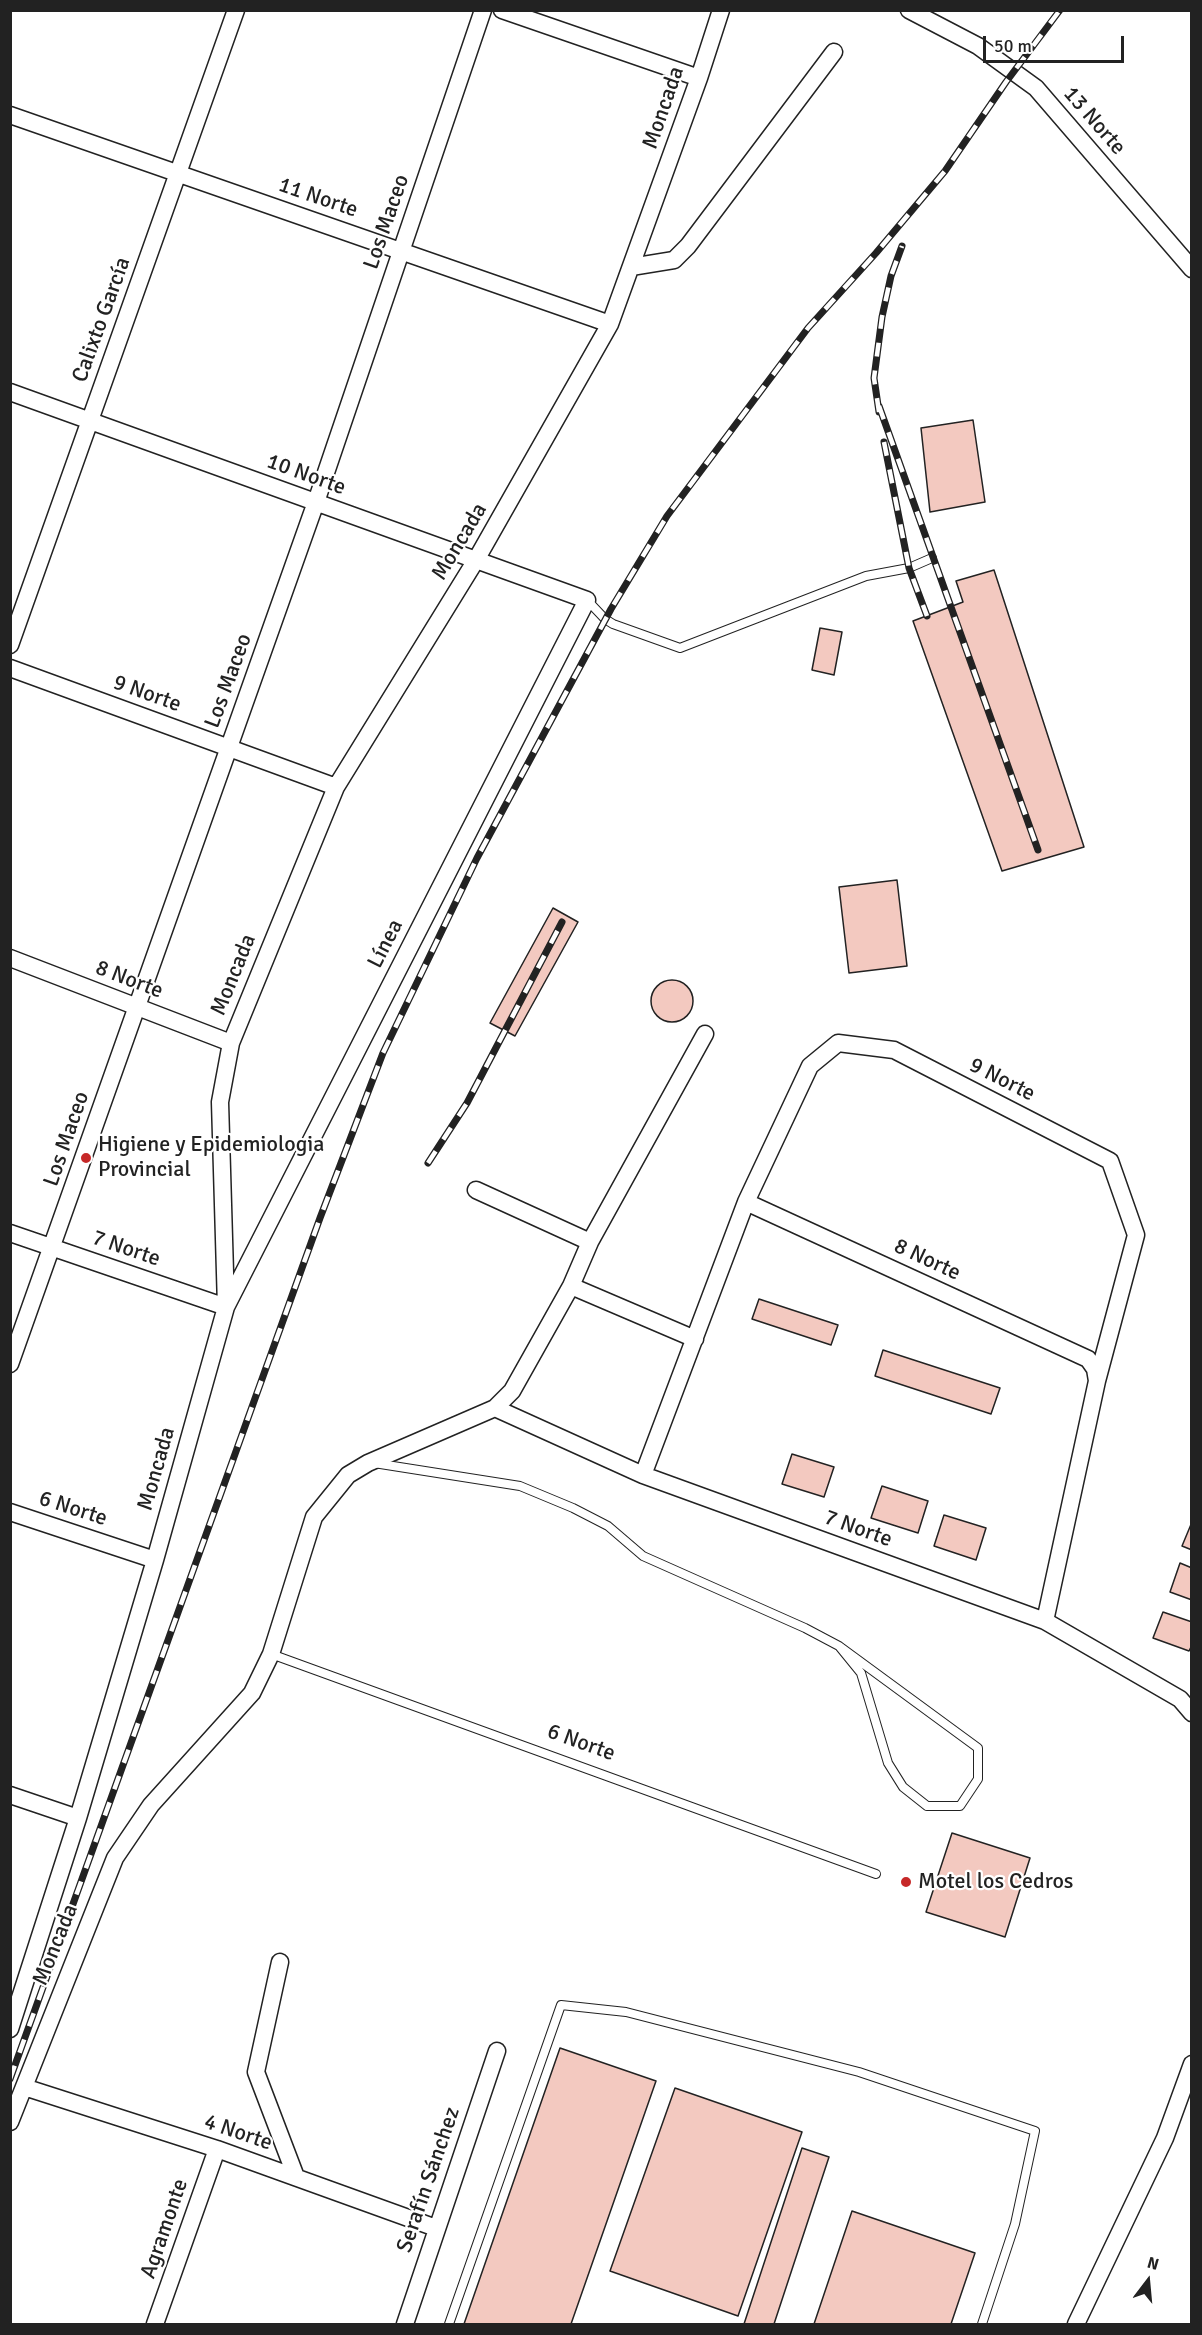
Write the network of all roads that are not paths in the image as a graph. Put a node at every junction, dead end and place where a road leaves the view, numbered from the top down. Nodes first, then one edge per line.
1 (236, 10) edge
2 (483, 10) edge
3 (502, 10) edge
4 (721, 10) edge
5 (909, 10) edge
6 (834, 52) dead end
7 (699, 78) junction
8 (10, 115) edge
9 (178, 173) junction
10 (400, 251) junction
11 (631, 267) junction
12 (1191, 269) edge
13 (610, 324) junction
14 (10, 392) edge
15 (90, 421) junction
16 (316, 502) junction
17 (933, 558) dead end
18 (476, 560) junction
19 (587, 600) junction
20 (10, 645) edge
21 (10, 668) edge
22 (229, 747) junction
23 (336, 787) junction
24 (10, 958) edge
25 (136, 1007) junction
26 (705, 1034) dead end
27 (231, 1043) junction
28 (476, 1190) dead end
29 (746, 1202) junction
30 (10, 1233) edge
31 (590, 1242) junction
32 (53, 1247) junction
33 (571, 1286) junction
34 (226, 1307) junction
35 (695, 1339) junction
36 (10, 1364) edge
37 (1097, 1381) junction
38 (495, 1408) junction
39 (368, 1462) junction
40 (644, 1475) junction
41 (10, 1512) edge
42 (155, 1560) junction
43 (1045, 1621) junction
44 (839, 1646) junction
45 (271, 1654) junction
46 (1191, 1713) edge
47 (10, 1795) edge
48 (78, 1818) junction
49 (876, 1874) dead end
50 (280, 1962) dead end
51 (10, 2029) edge
52 (497, 2051) dead end
53 (1191, 2064) edge
54 (24, 2087) junction
55 (10, 2122) edge
56 (218, 2149) junction
57 (296, 2177) junction
58 (436, 2228) junction
59 (155, 2325) edge
60 (405, 2325) edge
61 (449, 2325) edge
62 (982, 2325) edge
63 (1076, 2325) edge

1 - 9 street, Calixto García
2 - 10 street, Los Maceo
3 - 7 street
4 - 7 street, Moncada
5 - 12 street, 13 Norte
6 - 11 street
7 - 11 street, Moncada
8 - 9 street, 11 Norte
9 - 10 street, 11 Norte
9 - 15 street, Calixto García
10 - 13 street, 11 Norte
10 - 16 street, Los Maceo
11 - 13 street, Moncada
13 - 18 street, Moncada
14 - 15 street, 10 Norte
15 - 16 street, 10 Norte
15 - 20 street, Calixto García
16 - 18 street, 10 Norte
16 - 22 street, Los Maceo
17 - 19 lane
18 - 19 street, 10 Norte
18 - 23 street, Moncada
19 - 34 street, Línea
21 - 22 street, 9 Norte
22 - 23 street, 9 Norte
22 - 25 street, Los Maceo
23 - 27 street, Moncada
24 - 25 street, 8 Norte
25 - 27 street, 8 Norte
25 - 32 street, Los Maceo
26 - 31 street
27 - 34 street, Moncada
28 - 31 street
29 - 35 street
29 - 37 street, 8 Norte
29 - 37 street, 9 Norte
30 - 32 street, 7 Norte
31 - 33 street
32 - 34 street, 7 Norte
32 - 36 street, Los Maceo
33 - 35 street
33 - 38 street
34 - 42 street, Moncada
35 - 40 street
37 - 43 street, 9 Norte
38 - 39 street, Moncada
38 - 40 street, 7 Norte
39 - 44 lane
39 - 45 street, Moncada
40 - 43 street, 7 Norte
41 - 42 street, 6 Norte
42 - 48 street, Moncada
43 - 46 street, 7 Norte
44 - 44 lane
45 - 49 lane, 6 Norte
45 - 54 street, Moncada
47 - 48 street
48 - 51 street, Moncada
50 - 57 street
52 - 58 street, Serafín Sánchez
53 - 63 street
54 - 55 street, Moncada
54 - 56 street, 4 Norte
56 - 57 street, 4 Norte
56 - 59 street, Agramonte
57 - 58 street, 4 Norte
58 - 60 street, Serafín Sánchez
61 - 62 lane

